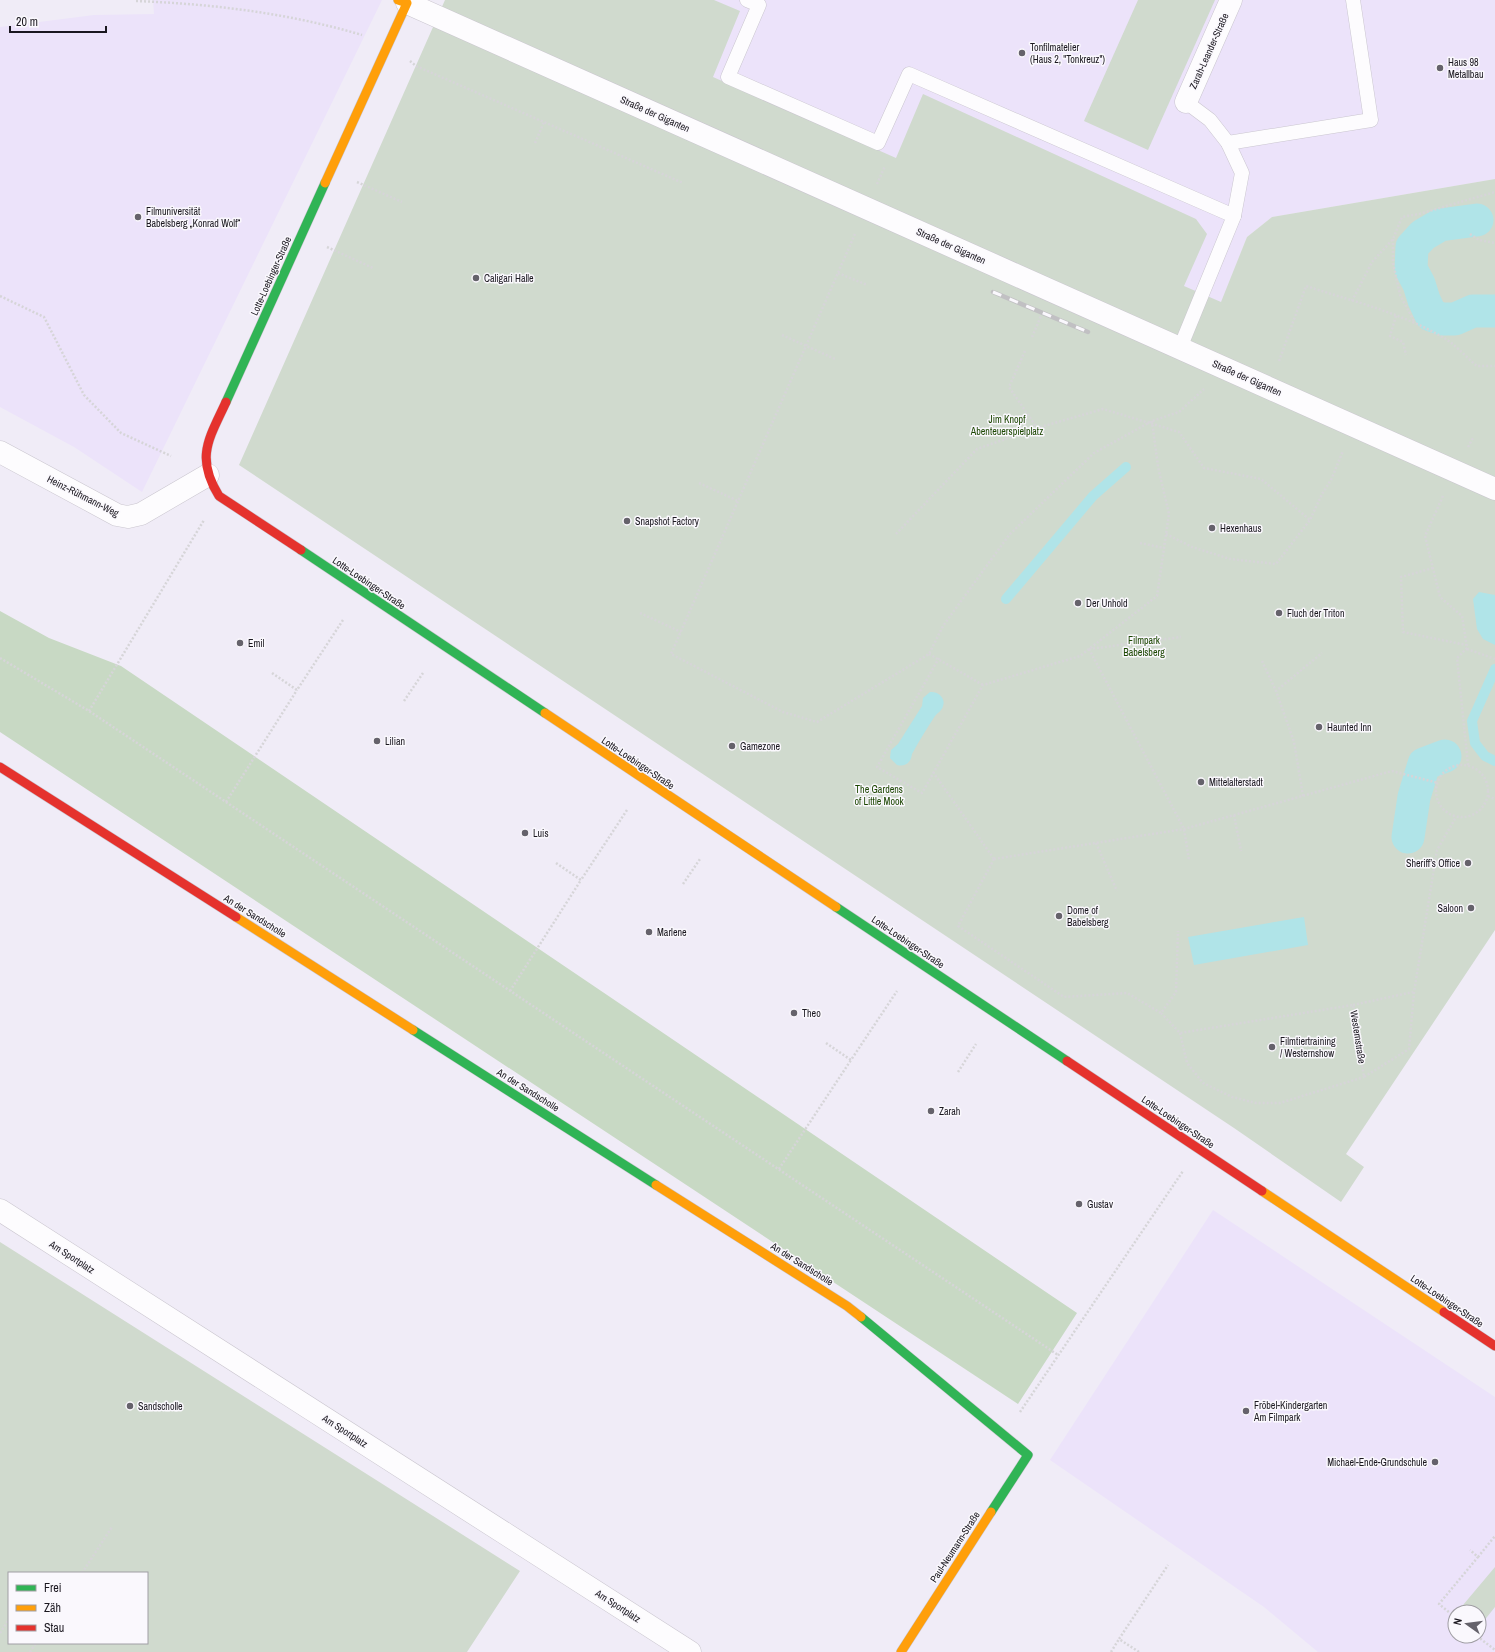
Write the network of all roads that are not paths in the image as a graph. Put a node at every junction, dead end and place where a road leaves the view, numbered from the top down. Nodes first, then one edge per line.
1 (747, 0) edge
2 (1231, 0) edge
3 (1353, 0) edge
4 (403, 2) edge
5 (1186, 102) joint
6 (1228, 142) junction
7 (1234, 216) junction
8 (1180, 348) junction
9 (0, 452) edge
10 (208, 475) junction
11 (1495, 489) edge
12 (0, 767) edge
13 (0, 1210) edge
14 (1495, 1346) edge
15 (1028, 1455) joint
16 (690, 1652) edge
17 (901, 1652) edge

1 - 7 lane
2 - 5 street, Zarah-Leander-Straße
3 - 6 lane
4 - 8 street, Straße der Giganten
4 - 10 street, Lotte-Loebinger-Straße
5 - 6 lane
6 - 7 lane
7 - 8 lane
8 - 11 street, Straße der Giganten
9 - 10 street, Heinz-Rühmann-Weg
10 - 14 street, Lotte-Loebinger-Straße
12 - 15 street, An der Sandscholle
13 - 16 street, Am Sportplatz
15 - 17 street, Paul-Neumann-Straße

